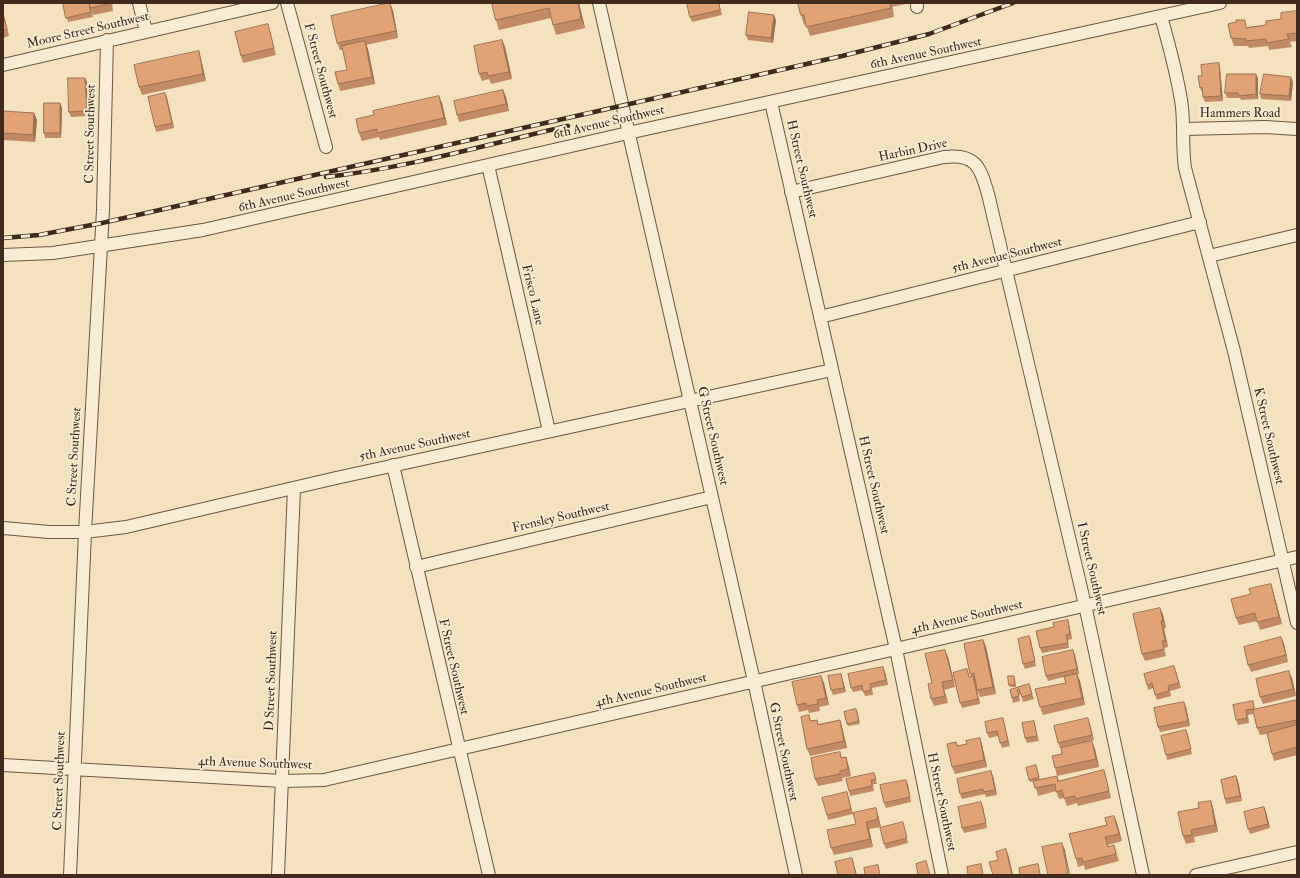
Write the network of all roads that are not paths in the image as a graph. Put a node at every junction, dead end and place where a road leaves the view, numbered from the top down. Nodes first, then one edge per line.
1 (139, 3) edge
2 (272, 3) edge
3 (287, 3) edge
4 (599, 3) edge
5 (1220, 3) edge
6 (1161, 16) junction
7 (146, 32) junction
8 (107, 40) junction
9 (3, 65) edge
10 (771, 102) junction
11 (1184, 129) junction
12 (1297, 129) edge
13 (628, 133) junction
14 (326, 147) dead end
15 (488, 165) junction
16 (791, 192) junction
17 (1200, 222) junction
18 (1297, 235) edge
19 (101, 245) junction
20 (3, 255) edge
21 (1209, 256) junction
22 (1006, 271) junction
23 (820, 317) junction
24 (832, 370) junction
25 (690, 400) junction
26 (549, 431) junction
27 (393, 465) junction
28 (294, 488) junction
29 (712, 497) junction
30 (3, 528) edge
31 (85, 532) junction
32 (1297, 557) edge
33 (1282, 560) junction
34 (416, 567) junction
35 (1085, 605) junction
36 (1297, 623) edge
37 (896, 649) junction
38 (754, 682) junction
39 (458, 749) junction
40 (3, 765) edge
41 (74, 769) junction
42 (282, 781) junction
43 (1297, 852) edge
44 (70, 875) edge
45 (278, 875) edge
46 (489, 875) edge
47 (796, 875) edge
48 (942, 875) edge
49 (1144, 875) edge
50 (1196, 875) edge

1 - 7 street
2 - 7 street, Moore Street Southwest
3 - 14 street, F Street Southwest
4 - 13 street, G Street Southwest
5 - 6 street, 6th Avenue Southwest
6 - 10 street, 6th Avenue Southwest
6 - 11 street
7 - 8 street, Moore Street Southwest
8 - 9 street, Moore Street Southwest
8 - 19 street, C Street Southwest
10 - 13 street, 6th Avenue Southwest
10 - 16 street, H Street Southwest
11 - 12 street, Hammers Road
11 - 17 street
13 - 15 street, 6th Avenue Southwest
13 - 25 street, G Street Southwest
15 - 19 street, 6th Avenue Southwest
15 - 26 street, Frisco Lane
16 - 22 street, Harbin Drive
16 - 23 street, H Street Southwest
17 - 21 street, K Street Southwest
17 - 22 street, 5th Avenue Southwest
18 - 21 street
19 - 20 street, 6th Avenue Southwest
19 - 31 street, C Street Southwest
21 - 33 street, K Street Southwest
22 - 23 street, 5th Avenue Southwest
22 - 35 street, I Street Southwest
23 - 24 street, H Street Southwest
24 - 25 street, 5th Avenue Southwest
24 - 37 street, H Street Southwest
25 - 26 street, 5th Avenue Southwest
25 - 29 street, G Street Southwest
26 - 27 street, 5th Avenue Southwest
27 - 28 street, 5th Avenue Southwest
27 - 34 street, F Street Southwest
28 - 31 street, 5th Avenue Southwest
28 - 42 street, D Street Southwest
29 - 34 street, Frensley Southwest
29 - 38 street, G Street Southwest
30 - 31 street, 5th Avenue Southwest
31 - 41 street, C Street Southwest
32 - 33 street, 4th Avenue Southwest
33 - 35 street, 4th Avenue Southwest
33 - 36 street, K Street Southwest
34 - 39 street, F Street Southwest
35 - 37 street, 4th Avenue Southwest
35 - 49 street, I Street Southwest
37 - 38 street, 4th Avenue Southwest
37 - 48 street, H Street Southwest
38 - 39 street, 4th Avenue Southwest
38 - 47 street, G Street Southwest
39 - 42 street, 4th Avenue Southwest
39 - 46 street, F Street Southwest
40 - 41 street, 4th Avenue Southwest
41 - 42 street, 4th Avenue Southwest
41 - 44 street, C Street Southwest
42 - 45 street, D Street Southwest
43 - 50 street

